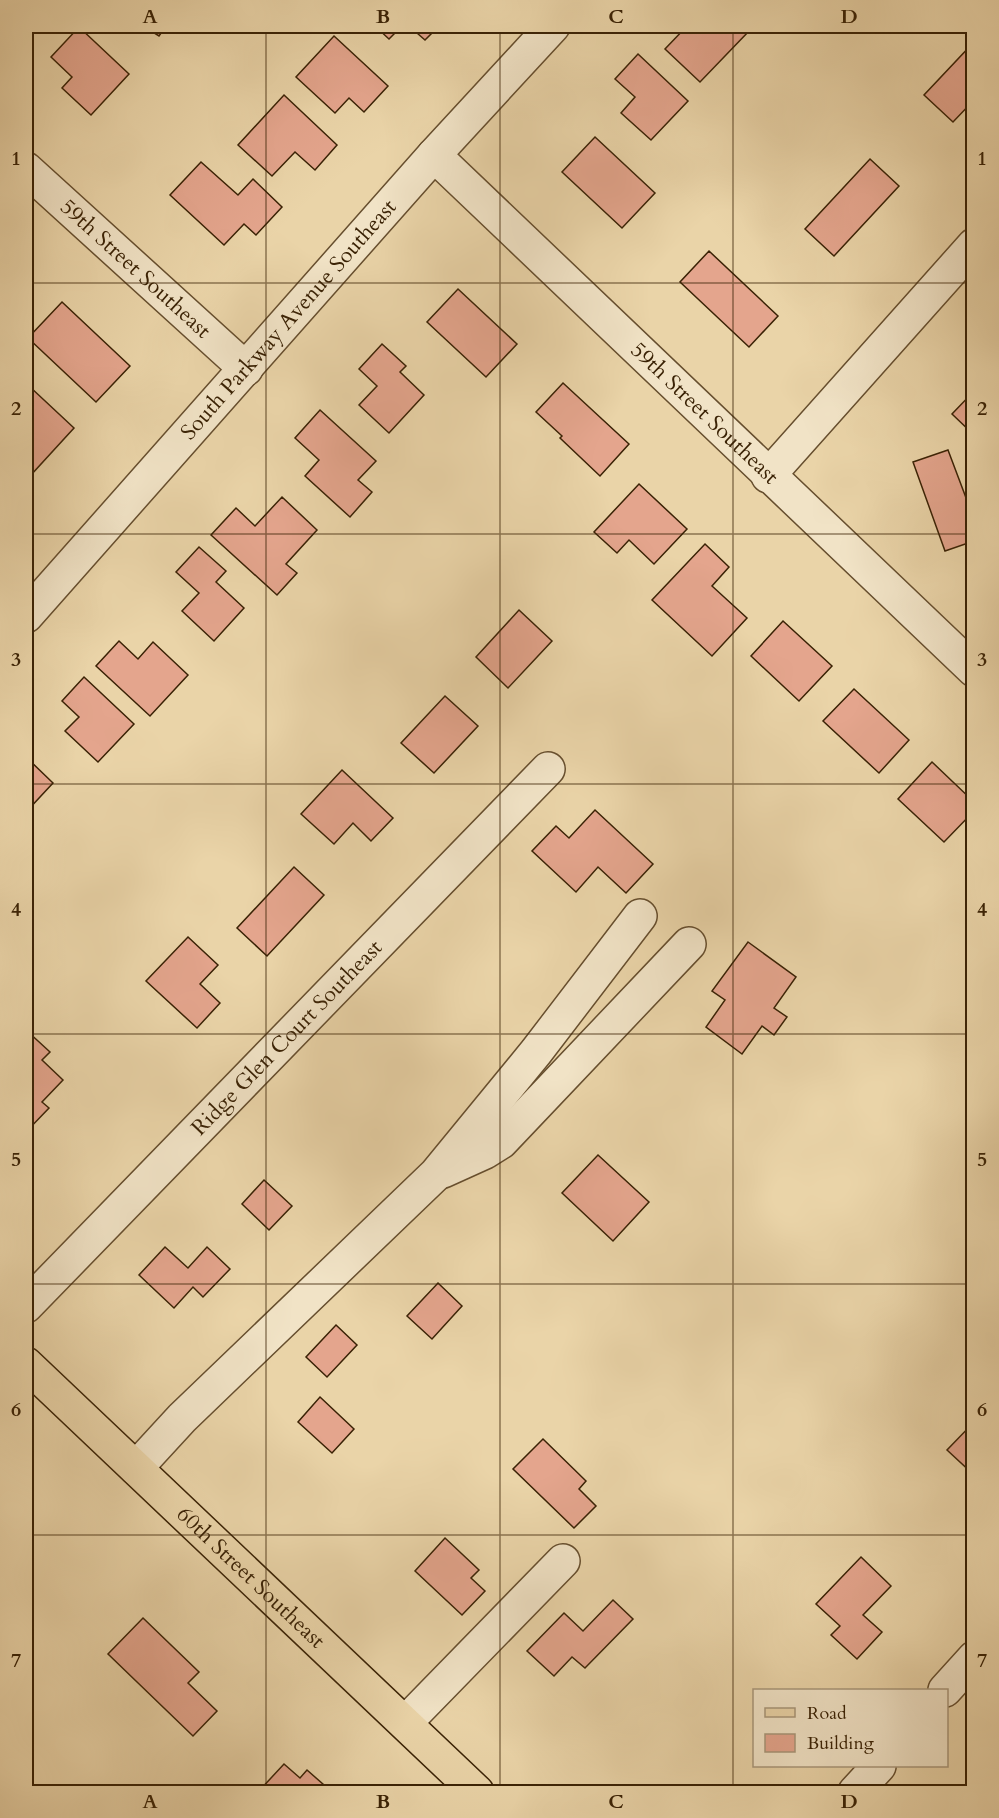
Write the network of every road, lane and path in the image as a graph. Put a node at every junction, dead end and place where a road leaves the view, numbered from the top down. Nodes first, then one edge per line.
1 (553, 26) edge
2 (434, 155) junction
3 (26, 169) edge
4 (974, 245) edge
5 (246, 369) junction
6 (768, 476) junction
7 (26, 616) edge
8 (974, 670) edge
9 (548, 769) dead end
10 (640, 916) dead end
11 (689, 944) dead end
12 (436, 1174) junction
13 (26, 1306) edge
14 (26, 1364) edge
15 (135, 1468) junction
16 (563, 1561) dead end
17 (974, 1658) edge
18 (946, 1689) edge
19 (405, 1724) junction
20 (878, 1767) edge
21 (477, 1792) edge
22 (855, 1792) edge

1 - 2 street, South Parkway Avenue Southeast
2 - 5 street, South Parkway Avenue Southeast
2 - 6 street, 59th Street Southeast
3 - 5 street, 59th Street Southeast
4 - 6 street
5 - 7 street, South Parkway Avenue Southeast
6 - 8 street, 59th Street Southeast
9 - 13 street, Ridge Glen Court Southeast
10 - 12 street
11 - 12 street
12 - 15 street
14 - 15 main road, 60th Street Southeast
15 - 19 main road, 60th Street Southeast
16 - 19 street
17 - 18 street
19 - 21 main road, 60th Street Southeast
20 - 22 street

